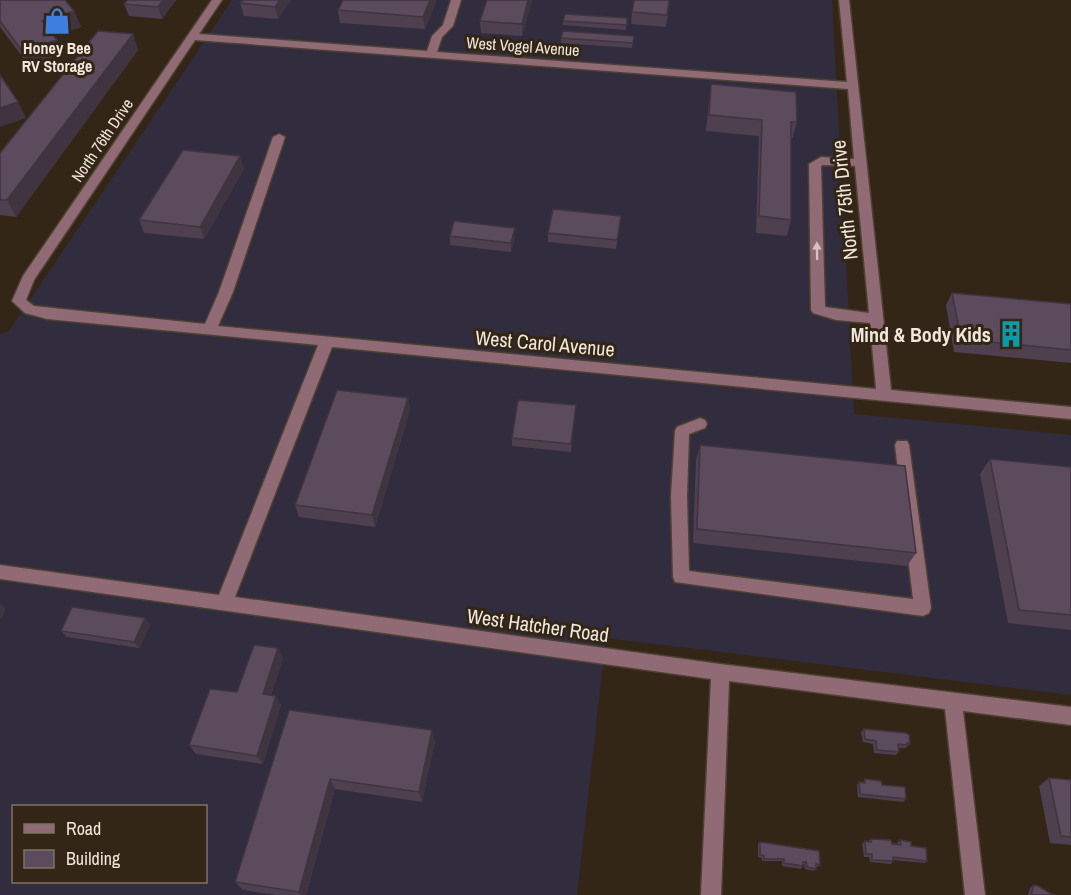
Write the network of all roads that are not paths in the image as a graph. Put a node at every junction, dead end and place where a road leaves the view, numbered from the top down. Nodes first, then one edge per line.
1 (218, 0) edge
2 (456, 0) edge
3 (844, 0) edge
4 (192, 37) junction
5 (431, 54) junction
6 (852, 86) junction
7 (279, 137) dead end
8 (860, 163) junction
9 (19, 301) joint
10 (876, 319) junction
11 (209, 330) junction
12 (327, 341) junction
13 (884, 395) junction
14 (1071, 413) edge
15 (700, 424) dead end
16 (902, 445) dead end
17 (0, 572) edge
18 (225, 602) junction
19 (720, 672) junction
20 (953, 701) junction
21 (1071, 716) edge
22 (711, 895) edge
23 (975, 895) edge

1 - 4 street, North 76th Drive
2 - 5 street
3 - 6 street, North 75th Drive
4 - 5 street, West Vogel Avenue
4 - 9 street, North 76th Drive
5 - 6 street, West Vogel Avenue
6 - 8 street, North 75th Drive
7 - 11 street
8 - 10 street, North 75th Drive
10 -> 8 street
9 - 11 street, West Carol Avenue
10 - 13 street, North 75th Drive
11 - 12 street, West Carol Avenue
12 - 13 street, West Carol Avenue
12 - 18 street
13 - 14 street, West Carol Avenue
15 - 16 street
17 - 18 street, West Hatcher Road
18 - 19 street, West Hatcher Road
19 - 20 street, West Hatcher Road
19 - 22 street
20 - 21 street, West Hatcher Road
20 - 23 street

